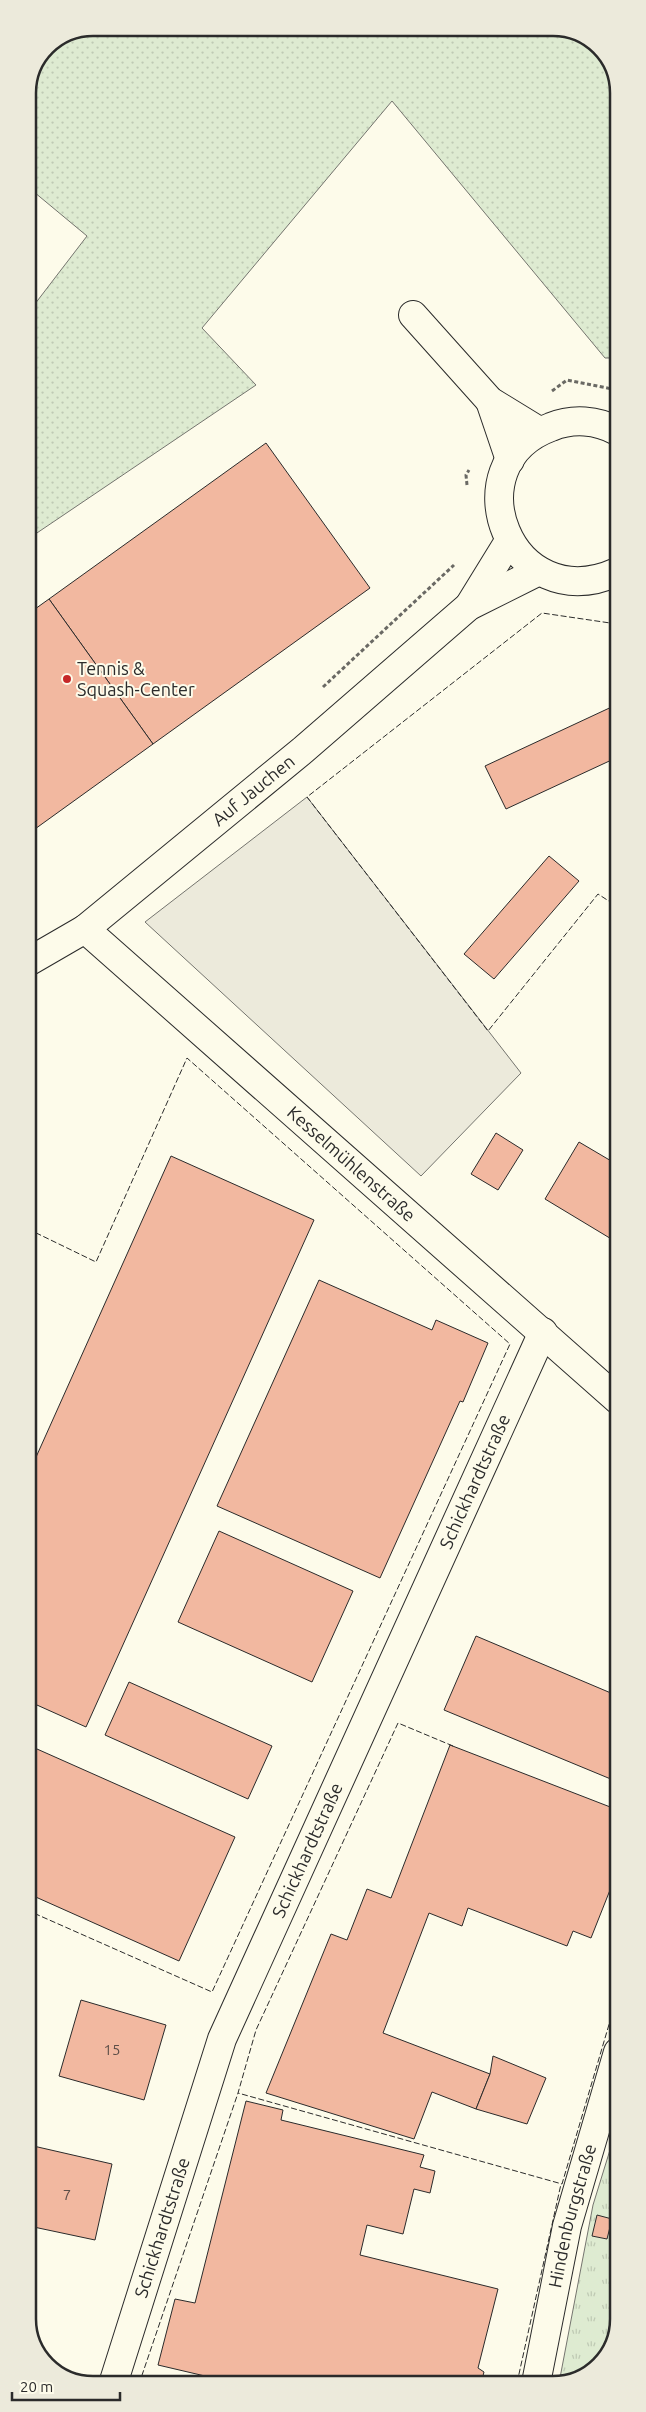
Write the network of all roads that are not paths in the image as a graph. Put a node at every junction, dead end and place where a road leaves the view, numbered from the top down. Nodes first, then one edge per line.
1 (413, 315) dead end
2 (490, 402) junction
3 (610, 427) edge
4 (539, 431) junction
5 (510, 460) junction
6 (509, 541) junction
7 (539, 571) junction
8 (610, 575) edge
9 (469, 606) junction
10 (85, 929) junction
11 (36, 957) edge
12 (544, 1332) junction
13 (610, 1393) edge
14 (610, 2079) edge
15 (116, 2376) edge
16 (537, 2376) edge

1 - 2 street
2 - 4 street
2 - 5 street
3 - 4 street
4 - 5 street
5 - 6 street
6 - 7 street
6 - 9 street, Auf Jauchen
7 - 8 street
7 - 9 street, Auf Jauchen
9 - 10 street, Auf Jauchen
10 - 11 street, Auf Jauchen
10 - 12 street, Kesselmühlenstraße
12 - 13 street, Kesselmühlenstraße
12 - 15 street, Schickhardtstraße
14 - 16 street, Hindenburgstraße

